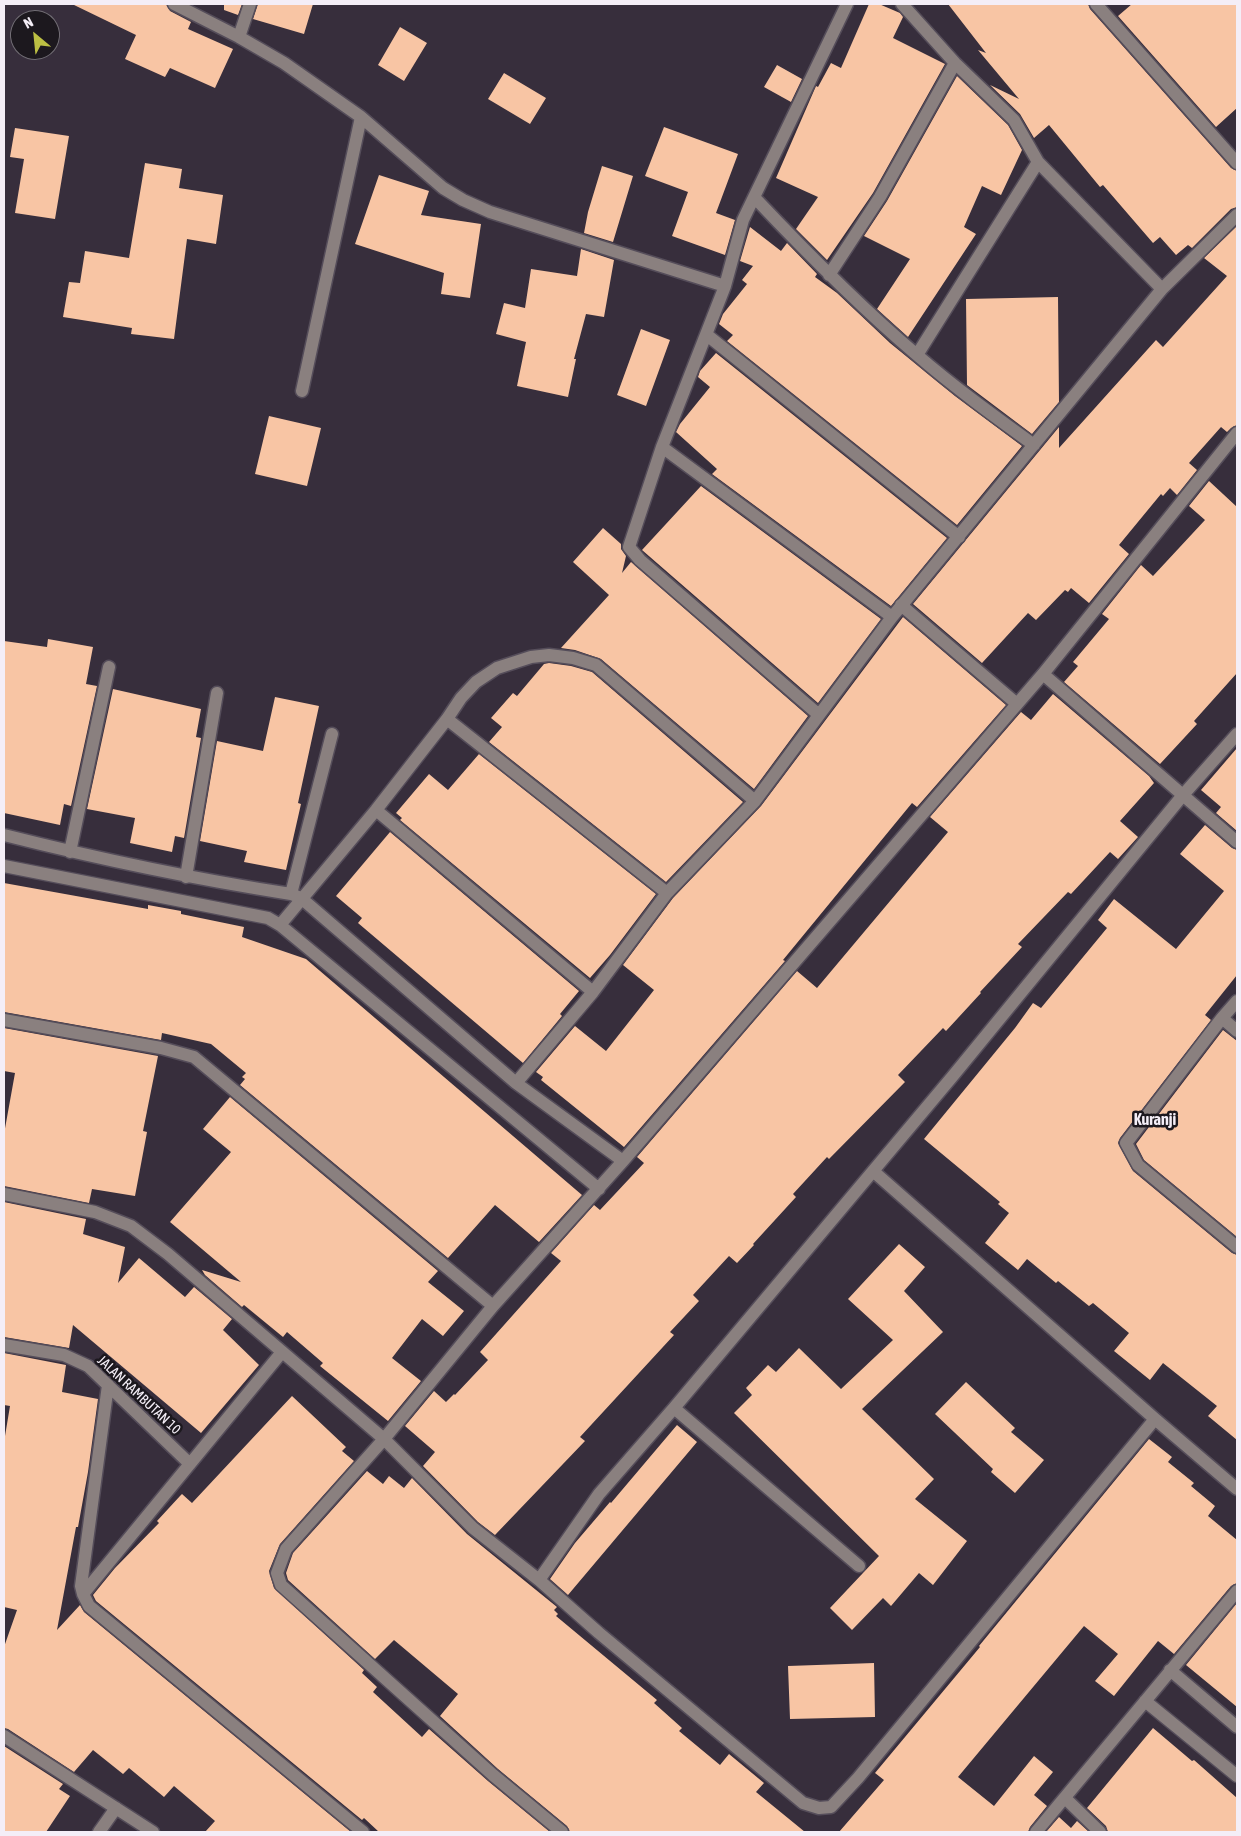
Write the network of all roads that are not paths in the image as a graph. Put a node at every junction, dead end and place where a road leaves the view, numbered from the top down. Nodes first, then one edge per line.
1 (174, 4) edge
2 (250, 4) edge
3 (847, 4) edge
4 (902, 4) edge
5 (1096, 4) edge
6 (239, 37) junction
7 (955, 64) junction
8 (361, 117) junction
9 (1038, 162) junction
10 (1237, 163) edge
11 (754, 197) junction
12 (1237, 215) edge
13 (829, 275) junction
14 (725, 286) junction
15 (1162, 289) junction
16 (707, 334) junction
17 (917, 355) junction
18 (302, 391) dead end
19 (1237, 434) edge
20 (1034, 445) junction
21 (662, 447) junction
22 (958, 537) junction
23 (901, 606) junction
24 (892, 617) junction
25 (109, 667) dead end
26 (1043, 674) junction
27 (217, 693) dead end
28 (1017, 704) junction
29 (819, 715) junction
30 (447, 719) junction
31 (332, 734) dead end
32 (1237, 734) edge
33 (1183, 795) junction
34 (755, 801) junction
35 (376, 810) junction
36 (4, 835) edge
37 (1237, 842) edge
38 (70, 852) junction
39 (4, 866) edge
40 (186, 877) junction
41 (666, 893) junction
42 (296, 896) junction
43 (280, 925) junction
44 (592, 992) junction
45 (1237, 1001) edge
46 (1222, 1018) junction
47 (4, 1020) edge
48 (1237, 1031) edge
49 (516, 1083) junction
50 (623, 1161) junction
51 (873, 1171) junction
52 (599, 1189) junction
53 (4, 1194) edge
54 (1237, 1248) edge
55 (493, 1306) junction
56 (4, 1348) edge
57 (282, 1352) junction
58 (108, 1385) junction
59 (674, 1408) junction
60 (1155, 1419) junction
61 (384, 1438) junction
62 (190, 1464) junction
63 (1237, 1489) edge
64 (858, 1566) dead end
65 (539, 1580) junction
66 (1237, 1591) edge
67 (83, 1594) junction
68 (1170, 1670) junction
69 (1145, 1701) junction
70 (1237, 1727) edge
71 (4, 1736) edge
72 (1237, 1776) edge
73 (1065, 1798) junction
74 (116, 1808) junction
75 (98, 1832) edge
76 (153, 1832) edge
77 (363, 1832) edge
78 (562, 1832) edge
79 (1036, 1832) edge
80 (1100, 1832) edge

1 - 6 street
2 - 6 street
3 - 11 street
4 - 7 street
5 - 10 street
6 - 8 street
7 - 9 street
7 - 13 street
8 - 14 street
8 - 18 street
9 - 15 street
9 - 17 street
11 - 13 street
11 - 14 street
12 - 15 street
13 - 17 street
14 - 16 street
15 - 20 street
16 - 21 street
16 - 22 street
17 - 20 street
19 - 26 street
20 - 22 street
21 - 24 street
21 - 29 street
22 - 23 street
23 - 24 street
23 - 28 street
24 - 29 street
25 - 38 street
26 - 28 street
26 - 33 street
27 - 40 street
28 - 50 street
29 - 34 street
30 - 34 street
30 - 35 street
30 - 41 street
31 - 42 street
32 - 33 street
33 - 37 street
33 - 51 street
34 - 41 street
35 - 42 street
35 - 44 street
36 - 38 street
38 - 40 street
39 - 43 street
40 - 42 street
41 - 44 street
42 - 43 street
42 - 49 street
43 - 52 street
44 - 49 street
45 - 46 street
46 - 48 street
46 - 54 street
47 - 55 street
49 - 50 street
50 - 52 street
51 - 59 street
51 - 60 street
52 - 55 street
53 - 57 street
55 - 61 street
56 - 58 street, JALAN RAMBUTAN 10
57 - 61 street
57 - 62 street
58 - 62 street, JALAN RAMBUTAN 10
58 - 67 street
59 - 64 street
59 - 65 street
60 - 63 street
60 - 65 street
61 - 65 street
61 - 78 street
62 - 67 street
66 - 68 street
67 - 77 street
68 - 69 street
68 - 70 street
69 - 72 street
69 - 73 street
71 - 74 street
73 - 79 street
73 - 80 street
74 - 75 street
74 - 76 street

